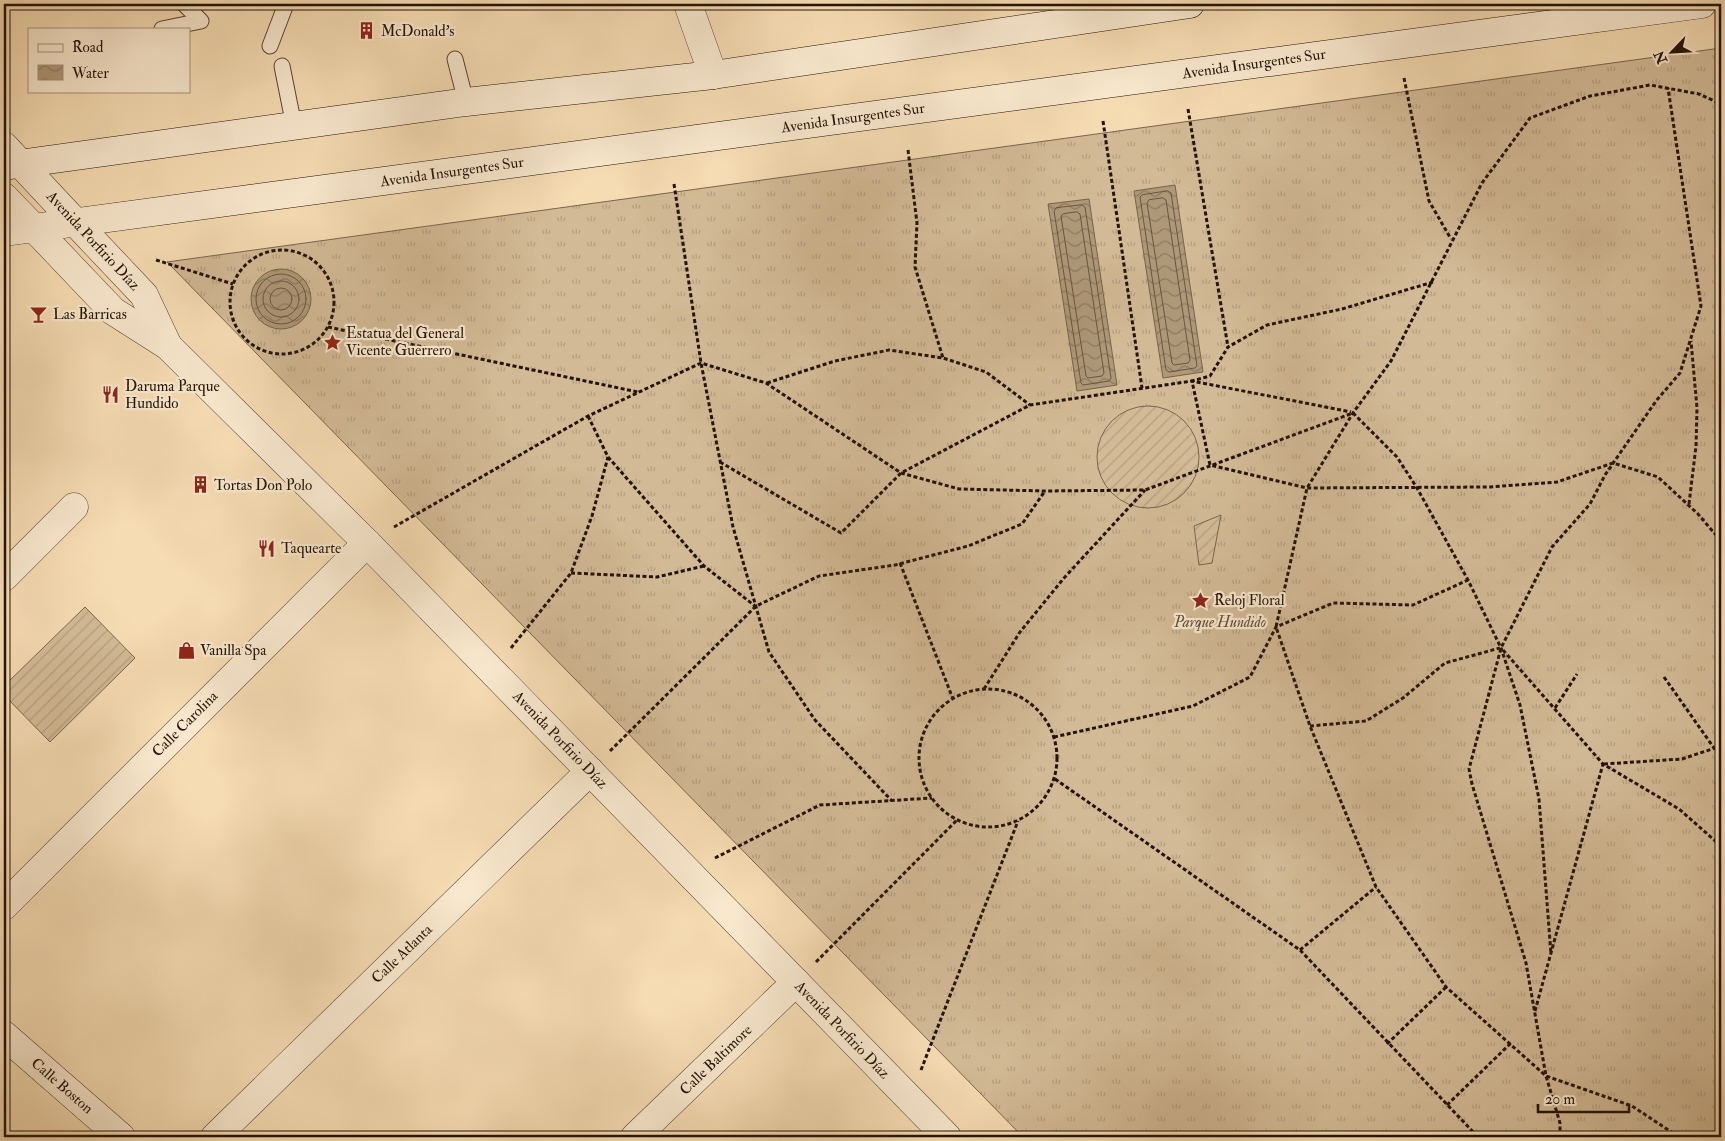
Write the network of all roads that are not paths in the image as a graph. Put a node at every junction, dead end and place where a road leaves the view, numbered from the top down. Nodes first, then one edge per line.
1 (184, 4) edge
2 (286, 4) edge
3 (688, 4) edge
4 (1190, 4) edge
5 (1702, 4) edge
6 (167, 28) edge
7 (270, 46) dead end
8 (455, 59) dead end
9 (282, 66) dead end
10 (713, 75) junction
11 (466, 102) junction
12 (294, 126) junction
13 (9, 158) edge
14 (4, 197) edge
15 (74, 221) junction
16 (33, 227) junction
17 (4, 232) edge
18 (168, 346) junction
19 (74, 507) dead end
20 (367, 543) junction
21 (4, 577) edge
22 (590, 771) junction
23 (4, 906) edge
24 (796, 982) junction
25 (4, 1035) edge
26 (121, 1137) edge
27 (215, 1137) edge
28 (635, 1137) edge
29 (947, 1137) edge

1 - 6 lane
2 - 7 lane
3 - 10 street
4 - 10 street
5 - 15 street, Avenida Insurgentes Sur
8 - 11 lane
9 - 12 lane
10 - 11 street
11 - 12 street
12 - 13 street
13 - 15 street, Avenida Porfirio Díaz
14 - 16 street, Avenida Porfirio Díaz
15 - 16 street, Avenida Insurgentes Sur
15 - 18 street, Avenida Porfirio Díaz
16 - 17 street, Avenida Insurgentes Sur
16 - 18 street, Avenida Porfirio Díaz
18 - 20 street, Avenida Porfirio Díaz
19 - 21 street
20 - 22 street, Avenida Porfirio Díaz
20 - 23 street, Calle Carolina
22 - 24 street, Avenida Porfirio Díaz
22 - 27 street, Calle Atlanta
24 - 28 street, Calle Baltimore
24 - 29 street, Avenida Porfirio Díaz
25 - 26 street, Calle Boston

